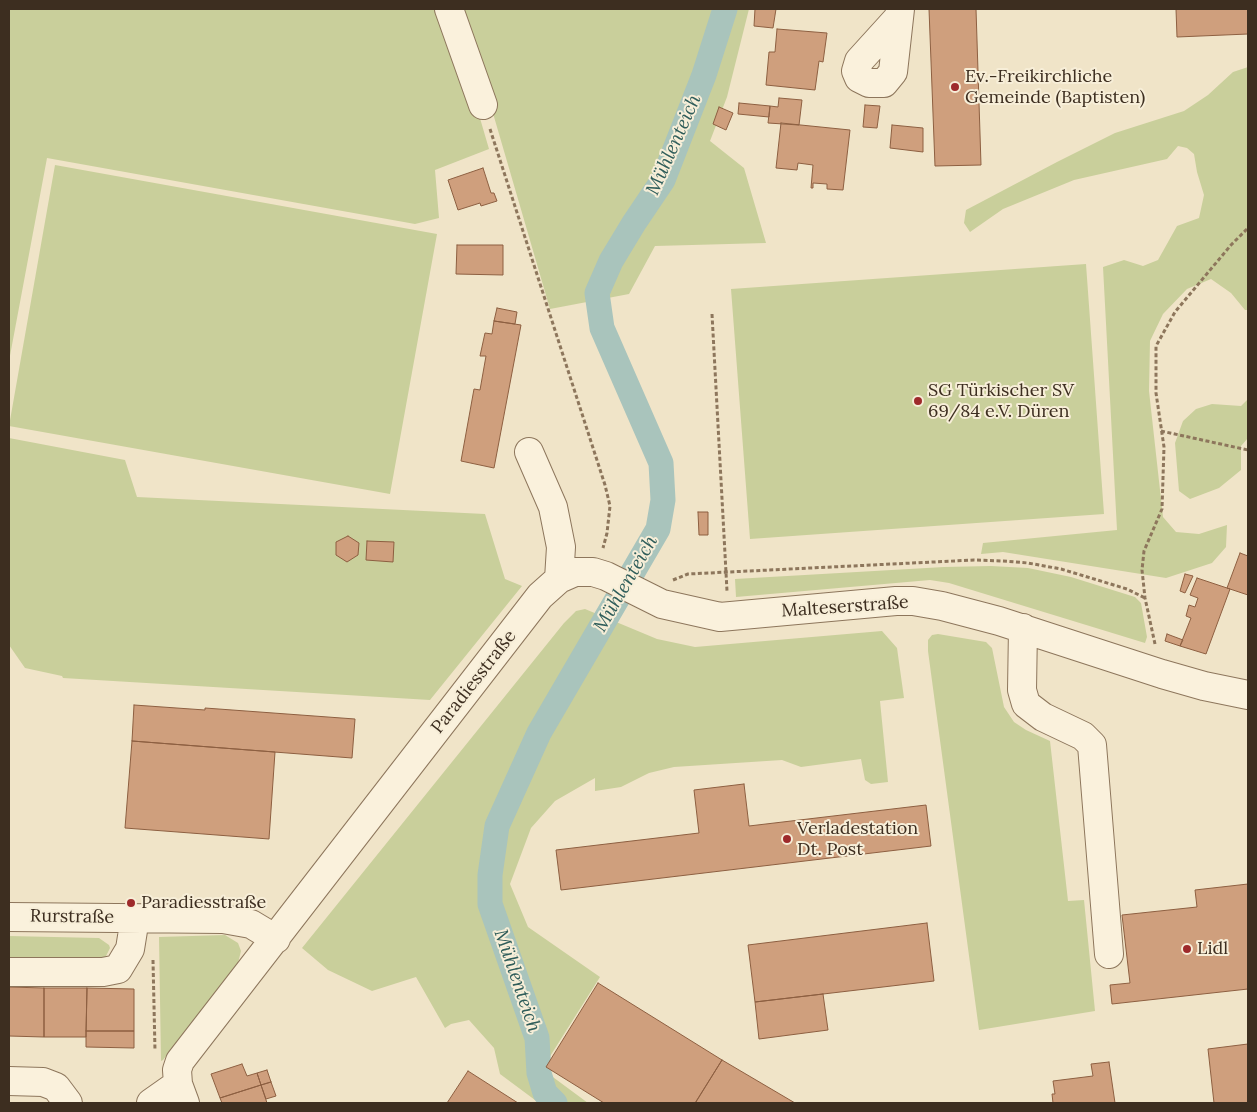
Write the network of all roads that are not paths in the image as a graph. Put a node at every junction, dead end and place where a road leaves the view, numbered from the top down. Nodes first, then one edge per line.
1 (449, 9) edge
2 (483, 105) road end
3 (529, 452) dead end
4 (559, 579) junction
5 (1023, 628) junction
6 (1248, 695) edge
7 (9, 916) edge
8 (135, 918) junction
9 (276, 939) junction
10 (1109, 954) dead end
11 (9, 972) edge
12 (9, 1081) edge
13 (181, 1094) edge
14 (68, 1103) edge
15 (151, 1103) edge

1 - 2 street
3 - 4 street
4 - 5 street, Malteserstraße
4 - 9 street, Paradiesstraße
5 - 6 street, Malteserstraße
5 - 10 street
7 - 8 street, Rurstraße
8 - 9 street, Rurstraße
8 - 11 street, Rurstraße
9 - 13 street, Paradiesstraße
12 - 14 street
13 - 15 street

